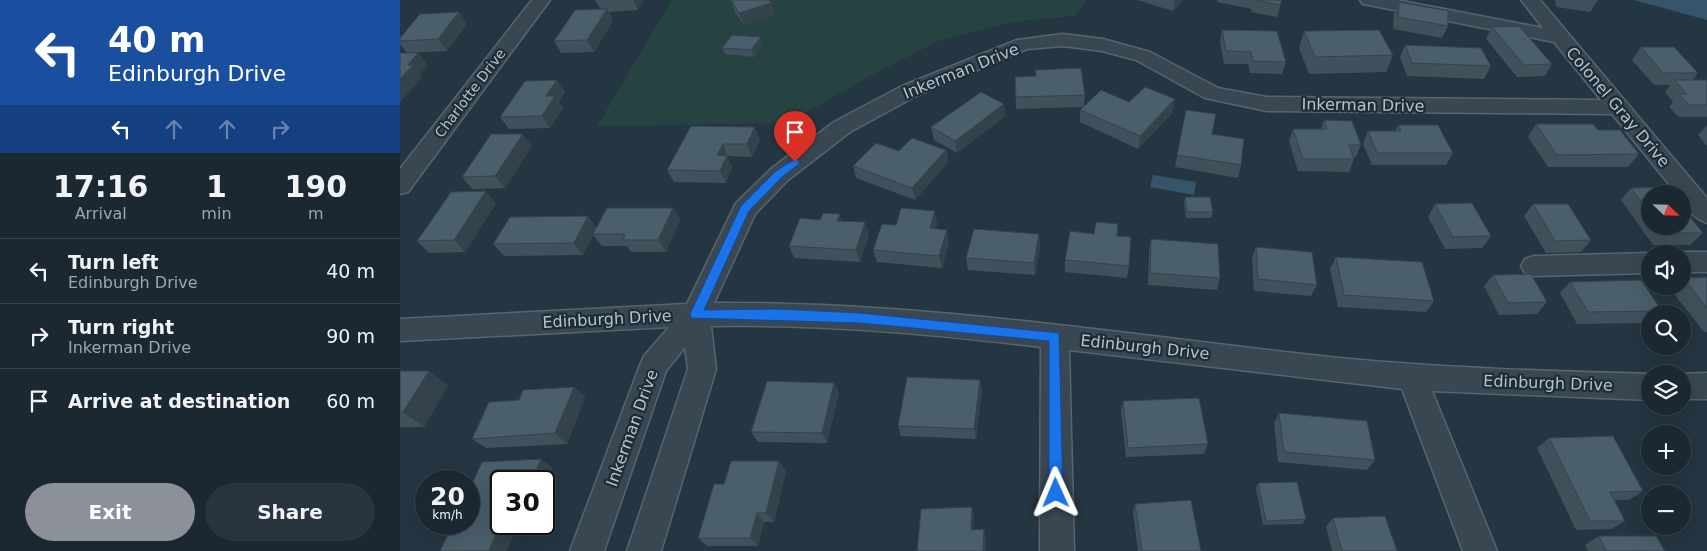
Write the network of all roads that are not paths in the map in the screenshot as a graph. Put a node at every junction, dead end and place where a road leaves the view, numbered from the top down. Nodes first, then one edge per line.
1 (541, 0) edge
2 (1369, 0) edge
3 (1530, 0) edge
4 (1559, 37) junction
5 (1619, 108) junction
6 (400, 186) edge
7 (1707, 214) edge
8 (1691, 262) edge
9 (1707, 262) edge
10 (1641, 263) edge
11 (1534, 266) dead end
12 (696, 314) junction
13 (400, 330) edge
14 (1055, 337) junction
15 (1412, 377) junction
16 (1691, 386) edge
17 (1707, 386) edge
18 (1641, 387) edge
19 (587, 551) edge
20 (644, 551) edge
21 (1057, 551) edge
22 (1480, 551) edge

1 - 6 street, Charlotte Drive
2 - 4 street
3 - 4 street, Colonel Gray Drive
4 - 5 street, Colonel Gray Drive
5 - 7 street, Colonel Gray Drive
5 - 12 street, Inkerman Drive
8 - 9 street
10 - 11 street
12 - 13 street, Edinburgh Drive
12 - 14 street, Edinburgh Drive
12 - 19 street, Inkerman Drive
12 - 20 street
14 - 15 street, Edinburgh Drive
14 - 21 street
15 - 18 street, Edinburgh Drive
15 - 22 street
16 - 17 street

